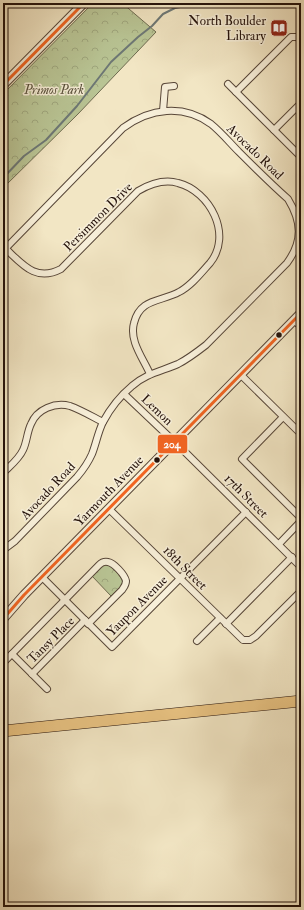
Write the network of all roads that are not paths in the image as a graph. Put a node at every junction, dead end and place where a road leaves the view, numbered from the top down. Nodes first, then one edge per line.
1 (84, 3) edge
2 (301, 41) edge
3 (228, 84) dead end
4 (3, 85) edge
5 (174, 86) dead end
6 (236, 92) junction
7 (301, 103) edge
8 (163, 111) junction
9 (274, 130) junction
10 (301, 158) edge
11 (300, 230) edge
12 (4, 250) edge
13 (301, 313) edge
14 (294, 320) junction
15 (301, 327) edge
16 (150, 374) junction
17 (241, 374) junction
18 (124, 394) junction
19 (283, 417) junction
20 (103, 422) junction
21 (301, 434) edge
22 (174, 442) junction
23 (3, 474) edge
24 (109, 508) junction
25 (246, 512) junction
26 (301, 518) edge
27 (301, 521) edge
28 (279, 544) junction
29 (3, 550) edge
30 (292, 557) junction
31 (301, 567) edge
32 (42, 577) junction
33 (180, 579) junction
34 (301, 591) edge
35 (65, 600) junction
36 (220, 618) junction
37 (3, 619) edge
38 (87, 622) junction
39 (226, 624) junction
40 (197, 641) dead end
41 (12, 654) junction
42 (3, 663) edge
43 (32, 674) junction
44 (47, 689) dead end
45 (301, 700) edge
46 (3, 731) edge

1 - 4 street
2 - 6 street
3 - 6 street
5 - 8 street
6 - 9 street
7 - 9 street
8 - 11 street, Avocado Road
8 - 12 street, Avocado Road
9 - 10 street
11 - 16 street, Avocado Road
12 - 16 street, Persimmon Drive
13 - 14 street, Yarmouth Avenue
14 - 15 street
14 - 17 street, Yarmouth Avenue
16 - 18 street, Avocado Road
17 - 19 street
17 - 22 street, Yarmouth Avenue
18 - 20 street, Avocado Road
18 - 22 street, Lemon
19 - 21 street
19 - 26 street
20 - 23 street
20 - 29 street, Avocado Road
22 - 24 street, Yarmouth Avenue
22 - 25 street, 17th Street
24 - 32 street, Yarmouth Avenue
24 - 33 street, 18th Street
25 - 28 street, 17th Street
25 - 33 street, Yaupon Avenue
27 - 28 street
28 - 30 street, 17th Street
30 - 31 street, 17th Street
30 - 39 street
32 - 35 street
32 - 37 street, Yarmouth Avenue
33 - 36 street, 18th Street
33 - 38 street, Yaupon Avenue
34 - 39 street, 18th Street
35 - 38 street
35 - 38 street, Tansy Place
35 - 41 street, Tansy Place
36 - 39 street, 18th Street
36 - 40 street
38 - 43 street, Tansy Place
41 - 42 street, Tansy Place
41 - 43 street, Tansy Place
43 - 44 street, Tansy Place
45 - 46 highway

